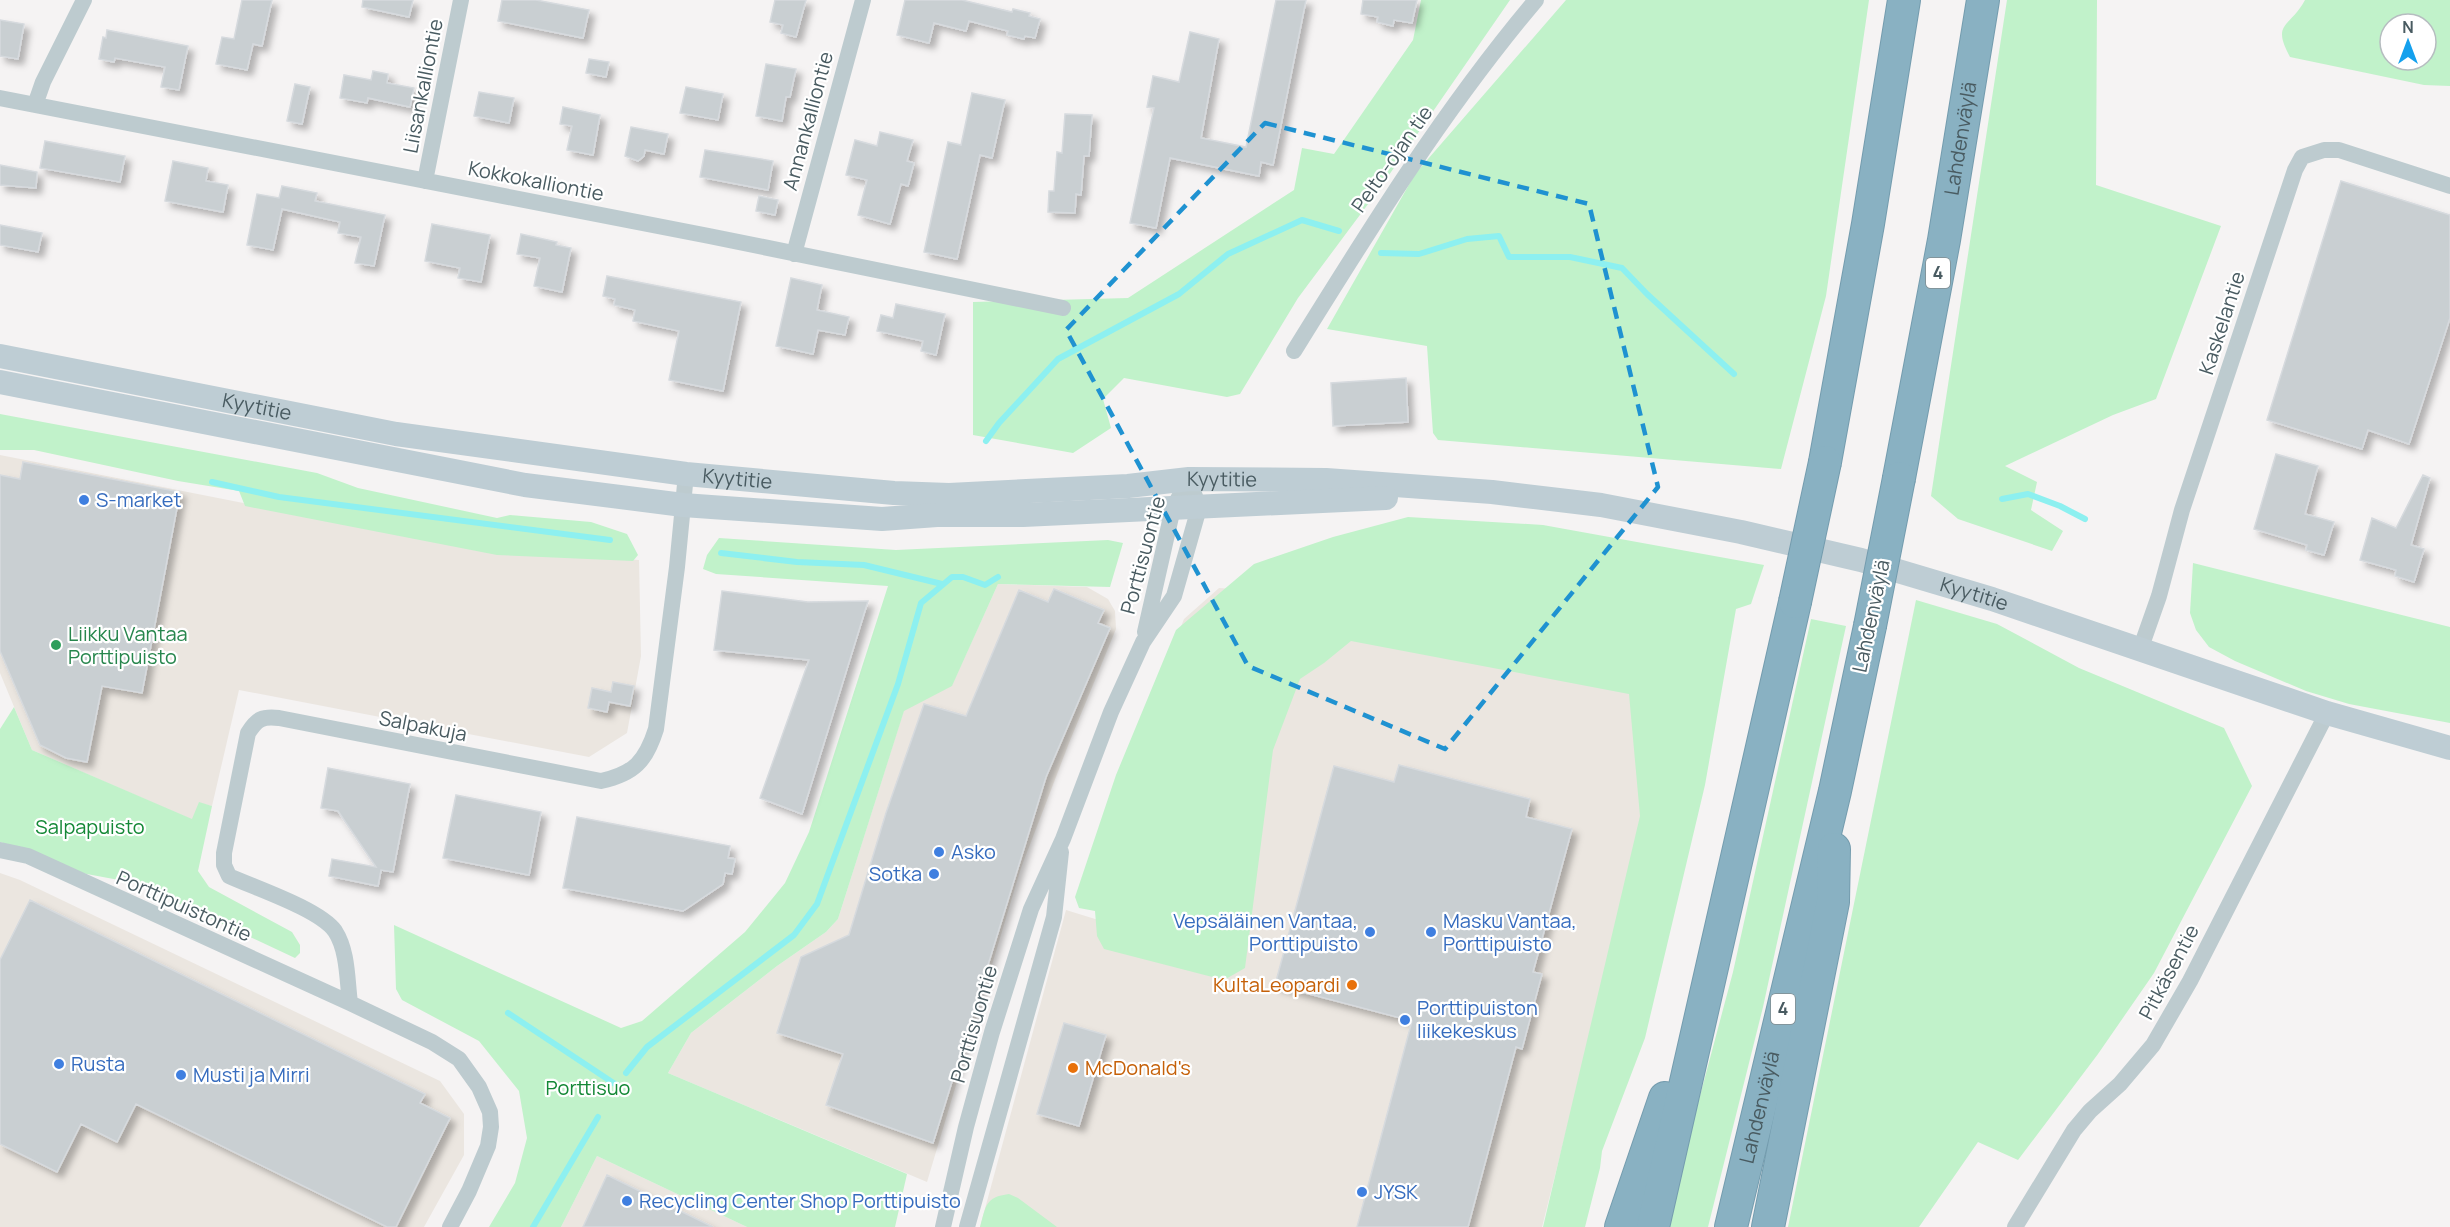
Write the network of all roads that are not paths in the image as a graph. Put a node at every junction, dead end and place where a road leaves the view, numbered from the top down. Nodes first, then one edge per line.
1 (84, 0) edge
2 (461, 0) edge
3 (863, 0) edge
4 (1536, 0) edge
5 (1904, 0) edge
6 (1983, 0) edge
7 (0, 98) edge
8 (35, 105) junction
9 (425, 181) junction
10 (2450, 186) edge
11 (794, 254) junction
12 (1063, 308) dead end
13 (1294, 351) dead end
14 (0, 356) edge
15 (0, 382) edge
16 (686, 474) junction
17 (1189, 479) junction
18 (1485, 492) junction
19 (683, 505) junction
20 (1173, 508) junction
21 (1199, 508) junction
22 (1143, 642) junction
23 (2140, 650) junction
24 (2327, 713) junction
25 (2450, 748) edge
26 (1834, 791) junction
27 (1063, 839) junction
28 (0, 850) edge
29 (1712, 974) junction
30 (350, 1003) junction
31 (450, 1227) edge
32 (943, 1227) edge
33 (967, 1227) edge
34 (1622, 1227) edge
35 (1653, 1227) edge
36 (1731, 1227) edge
37 (1768, 1227) edge
38 (2015, 1227) edge

1 - 8 street
2 - 9 street, Liisankalliontie
3 - 11 street, Annankalliontie
4 - 13 street, Pelto-ojan tie
5 - 29 highway, bridge
6 - 26 highway, Lahdenväylä / 4, bridge
7 - 8 street, Kokkokalliontie
8 - 9 street, Kokkokalliontie
9 - 11 street, Kokkokalliontie
10 - 23 street, Kaskelantie
11 - 12 street, Kokkokalliontie
14 - 16 main road, Kyytitie
15 - 19 main road, Kyytitie
16 - 17 main road, Kyytitie
16 - 19 street, Salpakuja
17 - 18 main road, Kyytitie
17 - 20 street, Porttisuontie
17 - 21 street, Porttisuontie
18 - 21 main road, Kyytitie
18 - 23 main road, Kyytitie
19 - 20 main road, Kyytitie
19 - 30 street, Salpakuja
20 - 21 main road, Kyytitie
20 - 22 street, Porttisuontie
21 - 22 street, Porttisuontie
22 - 27 street, Porttisuontie
23 - 24 main road, Kyytitie
24 - 25 main road, Kyytitie
24 - 38 street, Pitkäsentie
26 - 36 highway, Lahdenväylä / 4
26 - 37 highway
27 - 32 street, Porttisuontie
27 - 33 street, Porttisuontie
28 - 30 street, Porttipuistontie
29 - 34 highway
29 - 35 highway
30 - 31 street

